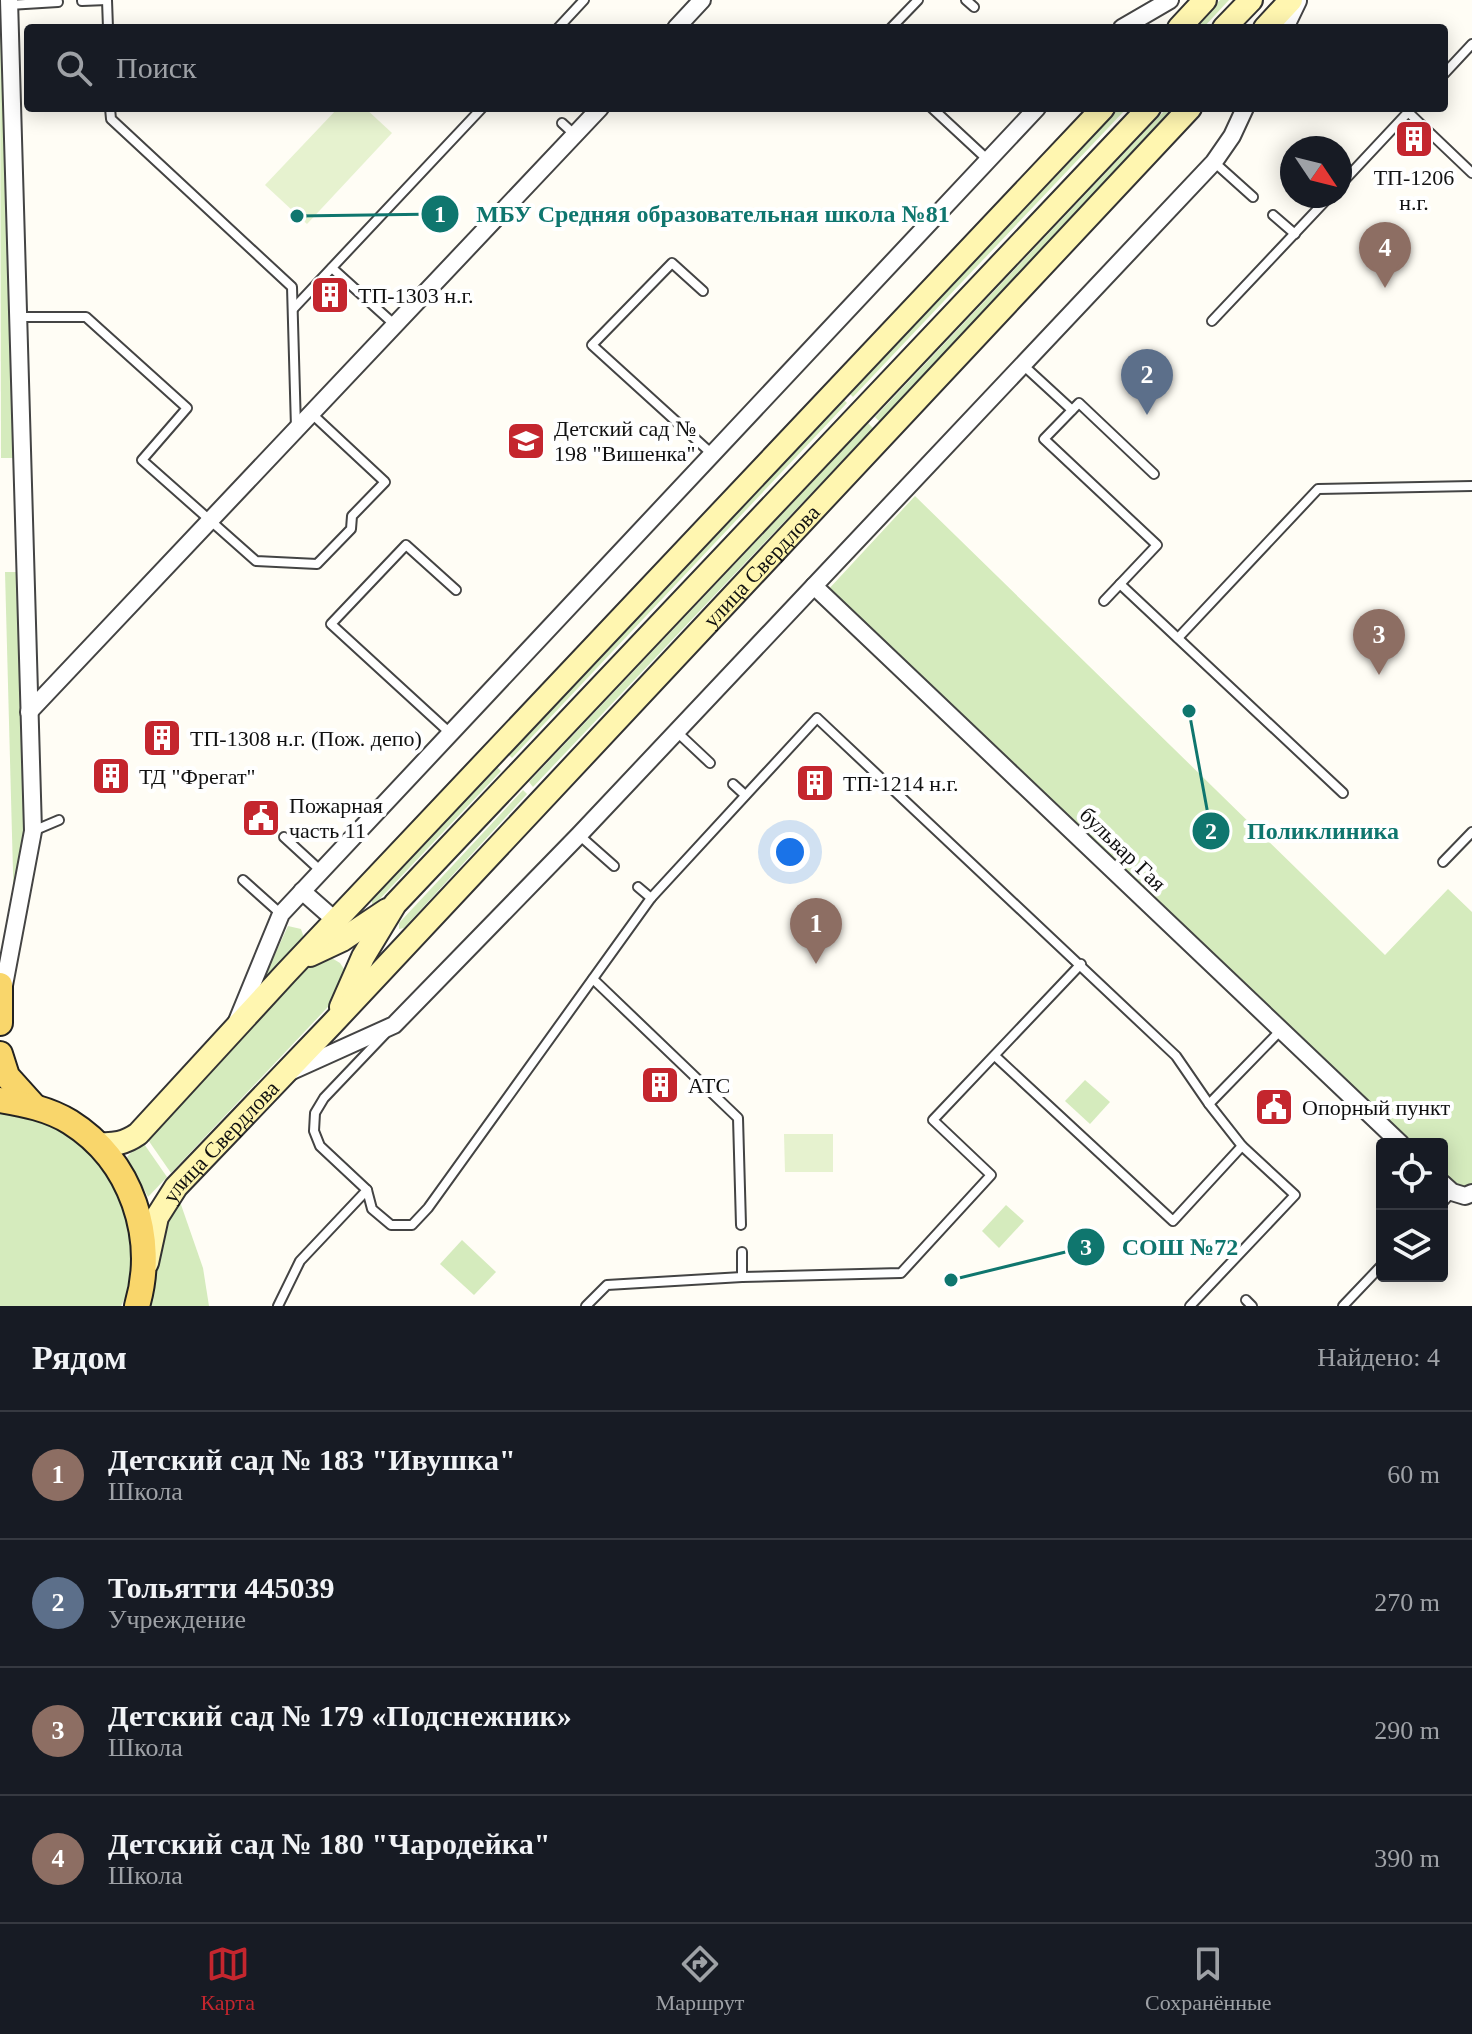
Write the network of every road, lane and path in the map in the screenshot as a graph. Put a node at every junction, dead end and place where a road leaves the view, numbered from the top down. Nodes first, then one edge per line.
1 (107, 0) edge
2 (584, 0) edge
3 (702, 0) edge
4 (918, 0) edge
5 (1170, 0) edge
6 (1205, 0) edge
7 (1251, 0) edge
8 (1291, 0) edge
9 (1298, 0) edge
10 (82, 1) edge
11 (9, 2) edge
12 (58, 2) dead end
13 (108, 24) edge
14 (562, 24) edge
15 (680, 24) edge
16 (895, 24) edge
17 (1129, 24) edge
18 (1183, 24) edge
19 (1228, 24) edge
20 (1269, 24) edge
21 (1287, 24) edge
22 (1472, 44) edge
23 (1448, 70) edge
24 (110, 112) edge
25 (478, 112) edge
26 (596, 112) edge
27 (936, 112) edge
28 (1033, 112) edge
29 (1099, 112) edge
30 (1145, 112) edge
31 (1186, 112) edge
32 (1243, 112) edge
33 (1408, 112) edge
34 (1412, 112) edge
35 (562, 123) dead end
36 (575, 135) junction
37 (988, 160) junction
38 (1214, 162) junction
39 (1352, 172) edge
40 (1472, 173) edge
41 (1253, 197) dead end
42 (1319, 208) edge
43 (1273, 215) dead end
44 (1295, 234) junction
45 (332, 268) junction
46 (703, 291) dead end
47 (294, 308) junction
48 (18, 317) junction
49 (1212, 321) dead end
50 (395, 325) junction
51 (1023, 365) junction
52 (1072, 410) junction
53 (312, 414) junction
54 (296, 430) junction
55 (712, 454) junction
56 (1154, 474) dead end
57 (1472, 486) edge
58 (210, 521) junction
59 (1120, 584) junction
60 (814, 586) junction
61 (456, 590) dead end
62 (1104, 601) dead end
63 (1178, 638) junction
64 (29, 712) junction
65 (677, 732) junction
66 (450, 733) junction
67 (710, 763) dead end
68 (733, 784) dead end
69 (1343, 793) dead end
70 (745, 795) junction
71 (59, 820) dead end
72 (33, 831) junction
73 (1472, 832) edge
74 (579, 835) junction
75 (284, 837) dead end
76 (1443, 862) dead end
77 (614, 866) dead end
78 (321, 871) junction
79 (243, 880) dead end
80 (638, 887) dead end
81 (302, 891) junction
82 (651, 898) junction
83 (395, 904) junction
84 (281, 914) junction
85 (336, 921) junction
86 (321, 950) junction
87 (1081, 964) junction
88 (286, 973) junction
89 (593, 979) junction
90 (353, 980) junction
91 (0, 985) edge
92 (0, 1001) edge
93 (0, 1023) edge
94 (331, 1025) junction
95 (394, 1025) junction
96 (1281, 1030) junction
97 (232, 1034) junction
98 (0, 1054) edge
99 (995, 1056) junction
100 (284, 1075) junction
101 (0, 1100) edge
102 (1209, 1104) junction
103 (34, 1106) junction
104 (1395, 1138) edge
105 (98, 1144) junction
106 (1242, 1146) junction
107 (367, 1190) junction
108 (1448, 1193) edge
109 (1472, 1193) edge
110 (741, 1225) dead end
111 (742, 1252) dead end
112 (1376, 1271) edge
113 (742, 1277) junction
114 (140, 1296) edge
115 (278, 1306) edge
116 (586, 1306) edge
117 (1190, 1306) edge
118 (1343, 1306) edge

1 - 10 lane
1 - 13 lane
2 - 14 lane
3 - 15 street
4 - 16 lane
5 - 17 street
6 - 18 main road
7 - 19 main road
8 - 20 main road
9 - 21 street
11 - 12 lane
11 - 48 street
22 - 23 lane
24 - 47 lane
25 - 45 lane
26 - 36 street
27 - 37 lane
28 - 37 street
29 - 85 main road, улица Свердлова
30 - 83 main road, улица Свердлова
31 - 94 main road, улица Свердлова
32 - 38 street
33 - 39 lane
34 - 40 lane
35 - 36 lane
36 - 50 street
37 - 55 street
38 - 41 lane
38 - 51 street
42 - 44 lane
43 - 44 lane
44 - 49 lane
45 - 47 lane
45 - 50 lane
46 - 55 lane
47 - 54 lane
48 - 58 lane
48 - 64 street
50 - 53 street
51 - 52 lane
51 - 60 street
52 - 56 lane
52 - 59 lane
53 - 54 street
53 - 58 lane
54 - 58 street
55 - 66 street
57 - 63 lane
58 - 64 street
59 - 62 lane
59 - 63 lane
60 - 65 street
60 - 96 street, бульвар Гая
61 - 66 lane
63 - 69 lane
64 - 72 street
65 - 67 lane
65 - 74 street
66 - 78 street
68 - 70 lane
70 - 82 lane
70 - 87 lane
71 - 72 lane
72 - 92 street
73 - 76 lane
74 - 77 lane
74 - 95 street
75 - 78 lane
78 - 81 street
79 - 84 lane
80 - 82 lane
81 - 84 street
81 - 85 street
82 - 89 lane
83 - 86 main road, улица Свердлова
83 - 90 main road, улица Свердлова
84 - 97 street
85 - 88 main road, улица Свердлова
86 - 88 main road, улица Свердлова
86 - 90 main road
87 - 99 lane
87 - 102 lane
88 - 97 main road, улица Свердлова
89 - 107 lane
89 - 110 lane
90 - 94 main road, улица Свердлова
91 - 92 main road
92 - 93 main road
94 - 100 main road, улица Свердлова
95 - 100 street
95 - 107 lane
96 - 102 lane
96 - 104 street, бульвар Гая
97 - 105 main road, улица Свердлова
98 - 103 main road
99 - 106 lane
99 - 113 lane
100 - 114 main road, улица Свердлова
101 - 103 main road
102 - 106 lane
103 - 105 main road
105 - 114 main road
106 - 117 lane
107 - 115 lane
108 - 109 street
111 - 113 lane
112 - 118 lane
113 - 116 lane

